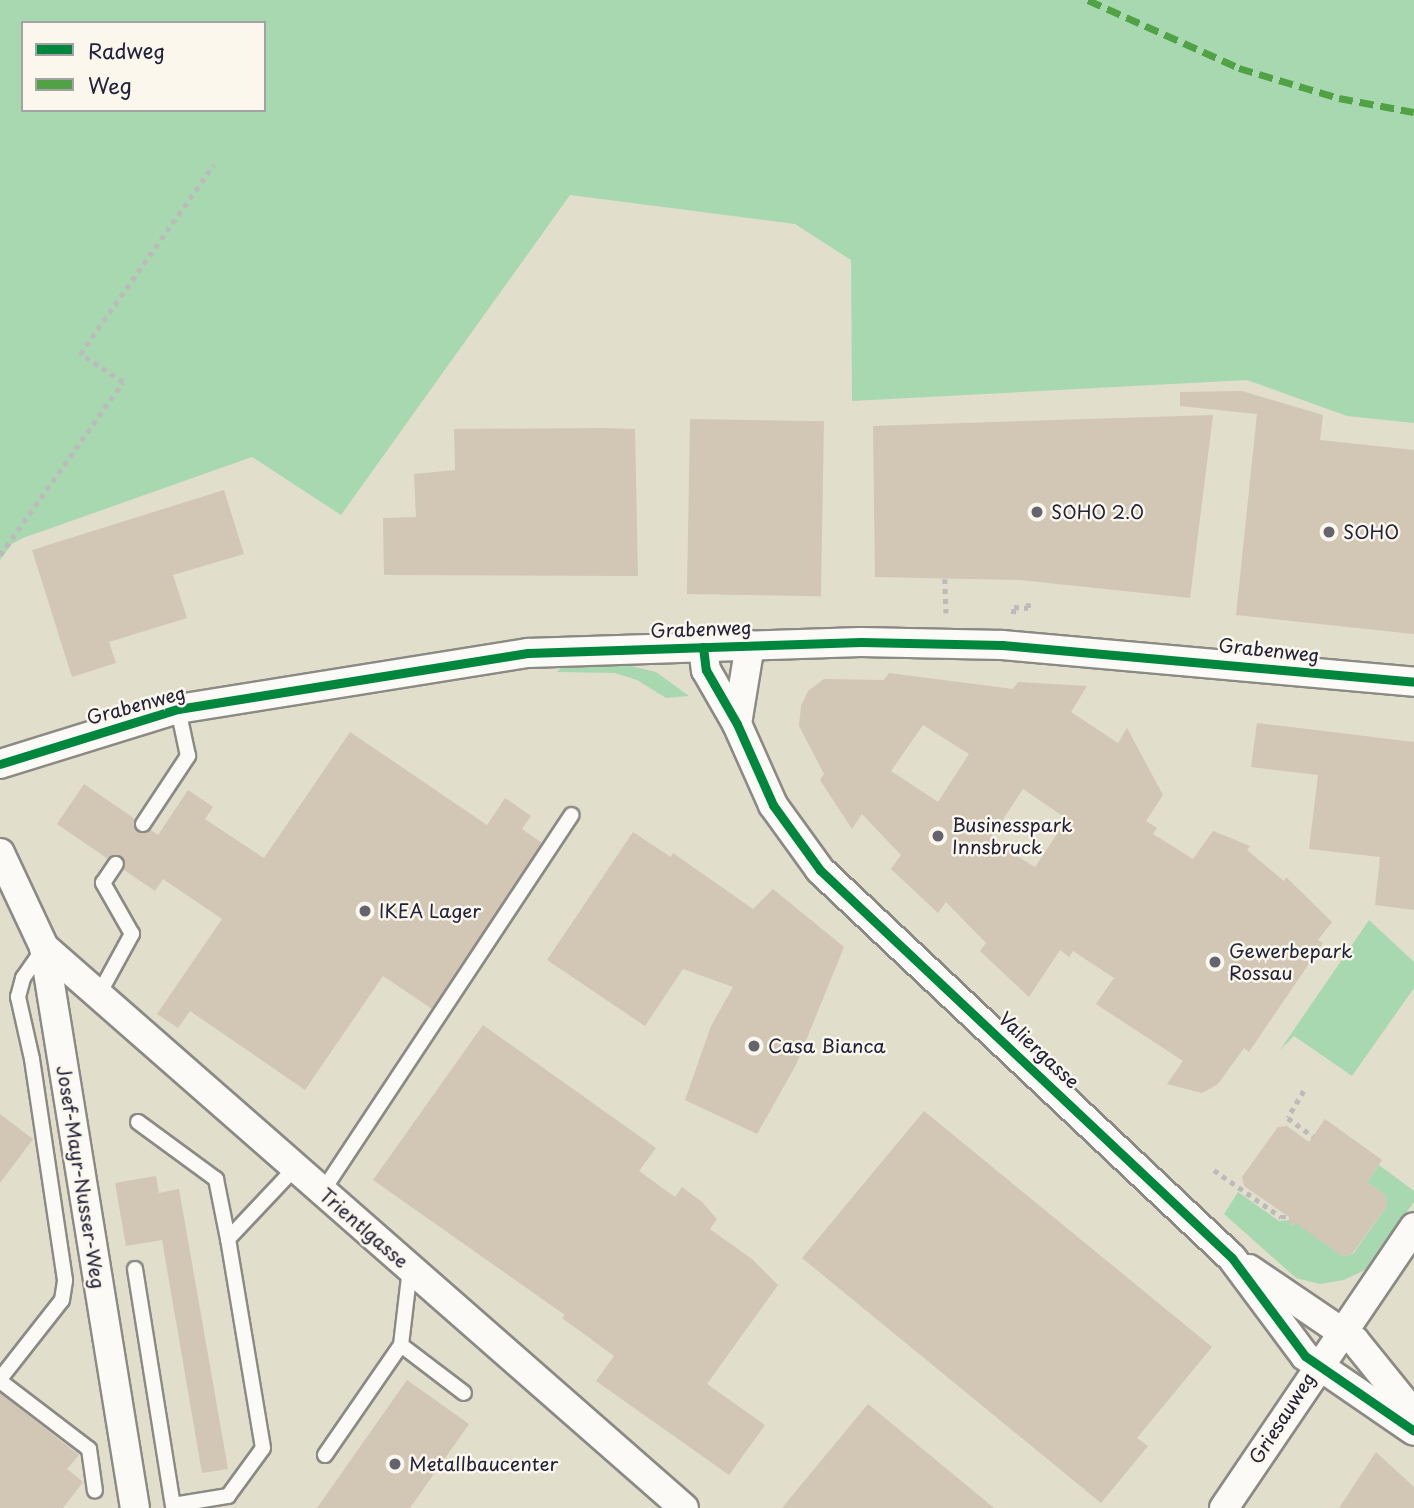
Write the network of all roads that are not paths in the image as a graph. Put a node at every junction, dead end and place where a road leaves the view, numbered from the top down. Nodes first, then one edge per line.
1 (750, 645) junction
2 (704, 647) junction
3 (1414, 682) edge
4 (178, 709) junction
5 (737, 724) junction
6 (0, 764) edge
7 (572, 815) dead end
8 (143, 824) dead end
9 (0, 853) edge
10 (116, 864) dead end
11 (44, 947) junction
12 (98, 996) junction
13 (138, 1122) dead end
14 (295, 1168) junction
15 (322, 1192) junction
16 (1414, 1227) edge
17 (228, 1239) junction
18 (1232, 1258) junction
19 (410, 1268) junction
20 (135, 1269) dead end
21 (1340, 1331) junction
22 (401, 1345) junction
23 (1317, 1364) junction
24 (0, 1380) edge
25 (464, 1393) dead end
26 (1414, 1415) edge
27 (1414, 1431) edge
28 (325, 1455) dead end
29 (95, 1491) dead end
30 (135, 1508) edge
31 (684, 1508) edge
32 (1224, 1508) edge

1 - 2 street, Grabenweg
1 - 3 street, Grabenweg
1 - 5 street
2 - 4 street, Grabenweg
2 - 5 street, Valiergasse
4 - 6 street, Grabenweg
4 - 8 lane
5 - 18 street, Valiergasse
7 - 15 lane
9 - 11 street, Josef-Mayr-Nusser-Weg
10 - 12 lane
11 - 12 street, Trientlgasse
11 - 24 lane
11 - 30 street, Josef-Mayr-Nusser-Weg
12 - 14 street, Trientlgasse
13 - 17 lane
14 - 15 street, Trientlgasse
14 - 17 lane
15 - 19 street, Trientlgasse
16 - 21 street, Griesauweg
17 - 20 lane
18 - 21 street, Valiergasse
18 - 23 street, Valiergasse
19 - 22 lane
19 - 31 street, Trientlgasse
21 - 23 street, Griesauweg
21 - 26 street, Valiergasse
22 - 25 lane
22 - 28 lane
23 - 27 street, Valiergasse
23 - 32 street, Griesauweg
24 - 29 lane

